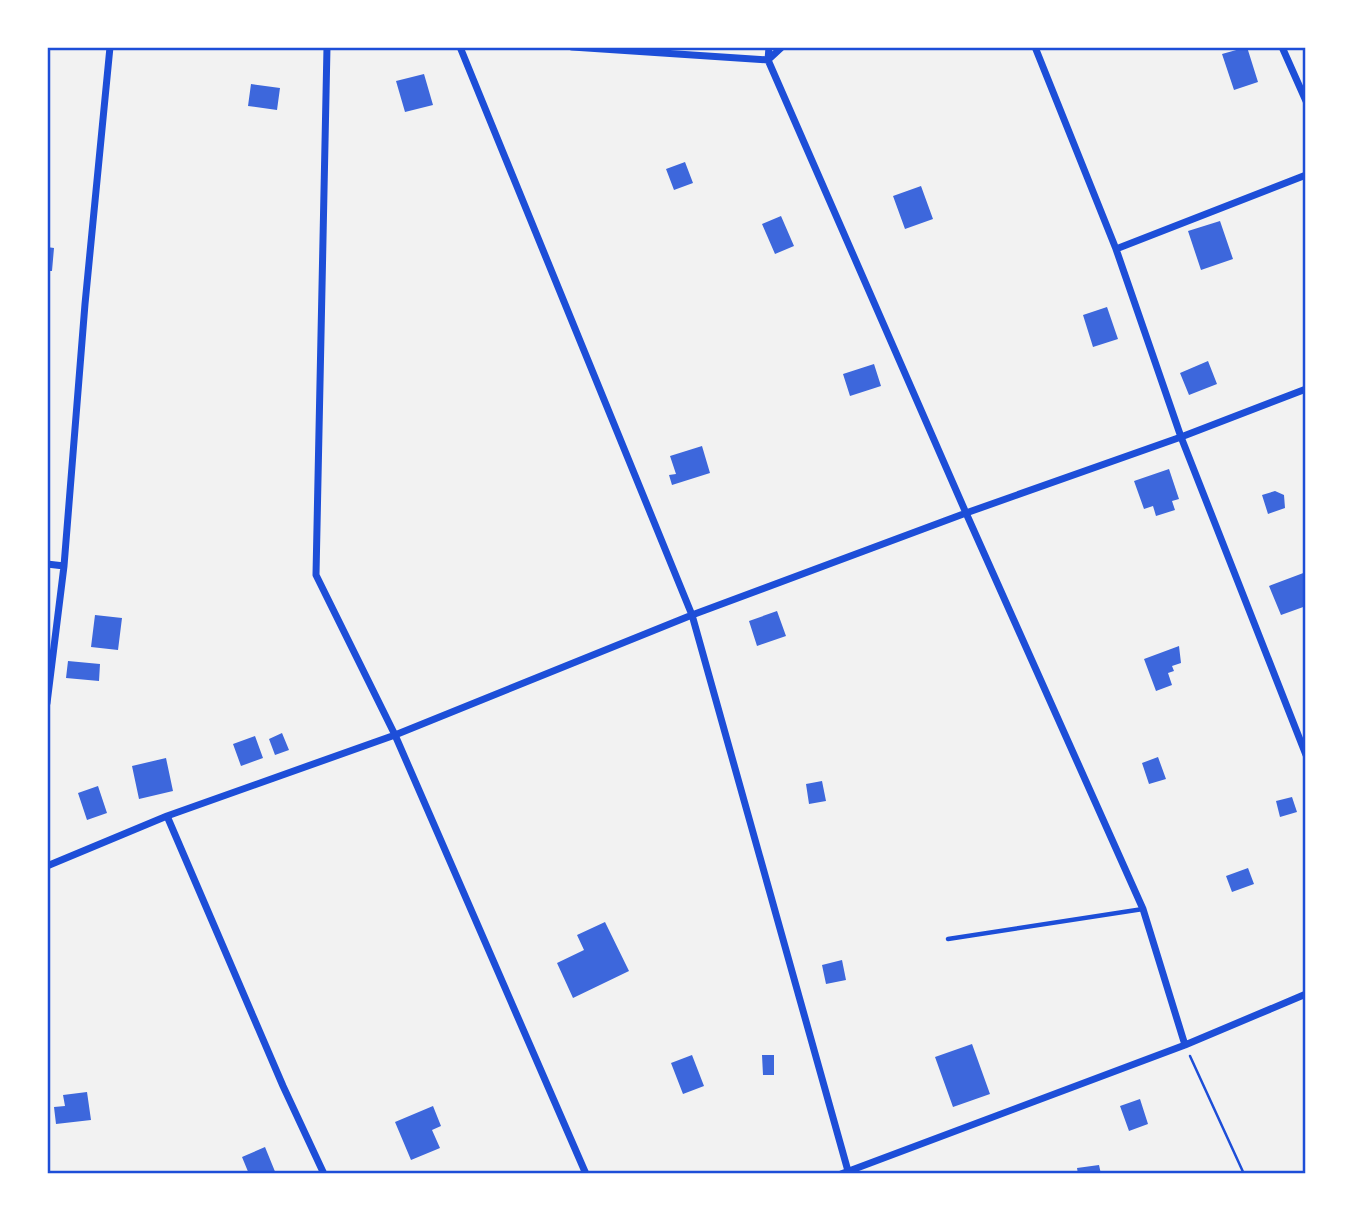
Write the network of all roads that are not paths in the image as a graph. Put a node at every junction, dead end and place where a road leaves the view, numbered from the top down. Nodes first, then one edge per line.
1 (110, 47) edge
2 (327, 47) edge
3 (460, 47) edge
4 (572, 47) edge
5 (769, 47) edge
6 (782, 47) edge
7 (1035, 47) edge
8 (1282, 47) edge
9 (768, 60) junction
10 (1306, 101) edge
11 (1306, 176) edge
12 (1115, 248) junction
13 (1306, 389) edge
14 (1181, 438) junction
15 (966, 513) junction
16 (47, 564) edge
17 (64, 566) junction
18 (692, 615) junction
19 (47, 703) edge
20 (395, 735) junction
21 (1306, 755) edge
22 (167, 816) junction
23 (47, 866) edge
24 (1143, 909) junction
25 (948, 939) dead end
26 (1306, 993) edge
27 (1185, 1045) junction
28 (845, 1173) edge
29 (324, 1174) edge
30 (586, 1174) edge

1 - 17 street
2 - 20 street
3 - 18 street
4 - 9 street
5 - 9 street
6 - 9 street
7 - 12 street
8 - 10 street
9 - 15 street
11 - 12 street
12 - 14 street
13 - 14 street
14 - 15 street
14 - 21 street
15 - 18 street
15 - 24 street
16 - 17 street
17 - 19 street
18 - 20 street
18 - 28 street
20 - 22 street
20 - 30 street
22 - 23 street
22 - 29 street
24 - 25 lane
24 - 27 street
26 - 27 street
27 - 28 street

